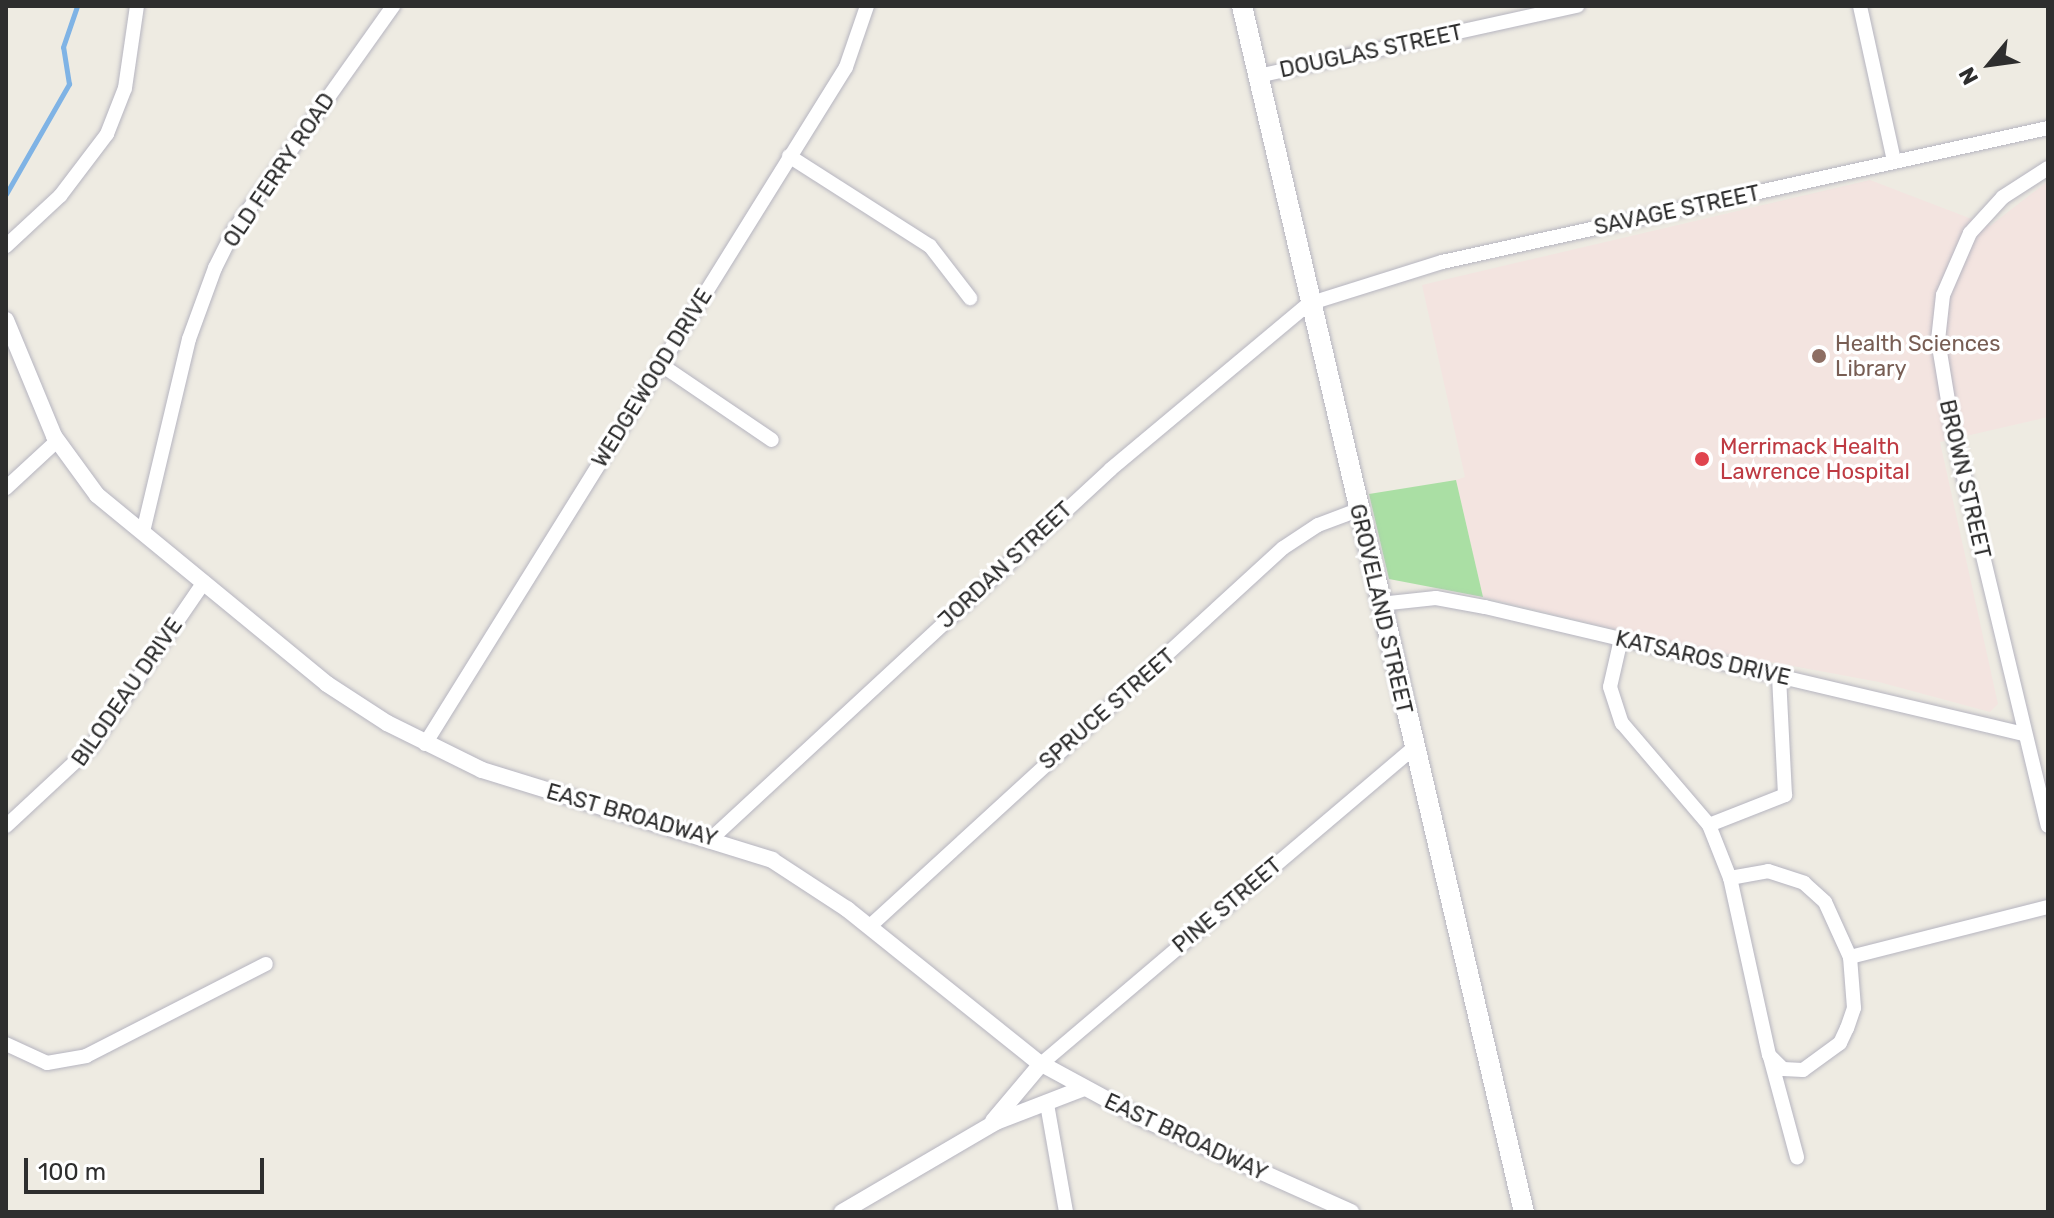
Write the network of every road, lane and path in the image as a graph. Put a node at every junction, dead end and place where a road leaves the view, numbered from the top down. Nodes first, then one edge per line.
1 (137, 6) edge
2 (393, 6) edge
3 (867, 6) edge
4 (1242, 6) edge
5 (1577, 6) edge
6 (1860, 6) edge
7 (1258, 76) junction
8 (2048, 128) edge
9 (789, 156) junction
10 (1894, 161) junction
11 (2048, 168) edge
12 (6, 246) edge
13 (970, 298) dead end
14 (1308, 304) junction
15 (6, 320) edge
16 (660, 364) junction
17 (772, 440) dead end
18 (57, 441) junction
19 (6, 488) edge
20 (1358, 510) junction
21 (143, 532) junction
22 (204, 582) junction
23 (1380, 604) junction
24 (1621, 639) junction
25 (1779, 675) junction
26 (2024, 734) junction
27 (425, 744) junction
28 (1414, 748) junction
29 (2042, 779) edge
30 (1709, 825) junction
31 (6, 826) edge
32 (2048, 826) edge
33 (712, 838) junction
34 (1730, 878) junction
35 (2048, 907) edge
36 (869, 927) junction
37 (1850, 957) junction
38 (266, 964) dead end
39 (6, 1044) edge
40 (1769, 1055) junction
41 (1041, 1064) junction
42 (1084, 1088) junction
43 (1047, 1104) junction
44 (990, 1125) junction
45 (1797, 1157) dead end
46 (842, 1212) edge
47 (1066, 1212) edge
48 (1351, 1212) edge
49 (1524, 1212) edge

1 - 12 street
2 - 21 street, OLD FERRY ROAD
3 - 9 street, WEDGEWOOD DRIVE
4 - 7 main road, GROVELAND STREET
5 - 7 street, DOUGLAS STREET
6 - 10 street
7 - 14 main road, GROVELAND STREET
8 - 10 street, SAVAGE STREET
9 - 13 street
9 - 16 street, WEDGEWOOD DRIVE
10 - 14 street, SAVAGE STREET
11 - 26 street, BROWN STREET
14 - 20 main road, GROVELAND STREET
14 - 33 street, JORDAN STREET
15 - 18 street, EAST BROADWAY
16 - 17 street
16 - 27 street, WEDGEWOOD DRIVE
18 - 19 street
18 - 21 street, EAST BROADWAY
20 - 23 main road, GROVELAND STREET
20 - 36 street, SPRUCE STREET
21 - 22 street, EAST BROADWAY
22 - 27 street, EAST BROADWAY
22 - 31 street, BILODEAU DRIVE
23 - 24 street, KATSAROS DRIVE
23 - 28 main road, GROVELAND STREET
24 - 25 street, KATSAROS DRIVE
24 - 30 street
25 - 26 street, KATSAROS DRIVE
25 - 30 street
26 - 29 street, BROWN STREET
27 - 33 street, EAST BROADWAY
28 - 41 street, PINE STREET
28 - 49 main road, GROVELAND STREET
29 - 32 street, BROWN STREET
30 - 34 street
33 - 36 street, EAST BROADWAY
34 - 37 street
34 - 40 street
35 - 37 street
36 - 41 street, EAST BROADWAY
37 - 40 street
38 - 39 street
40 - 45 street
41 - 42 street, EAST BROADWAY
41 - 44 street
42 - 43 street
42 - 48 street, EAST BROADWAY
43 - 44 street
43 - 47 street
44 - 46 street

